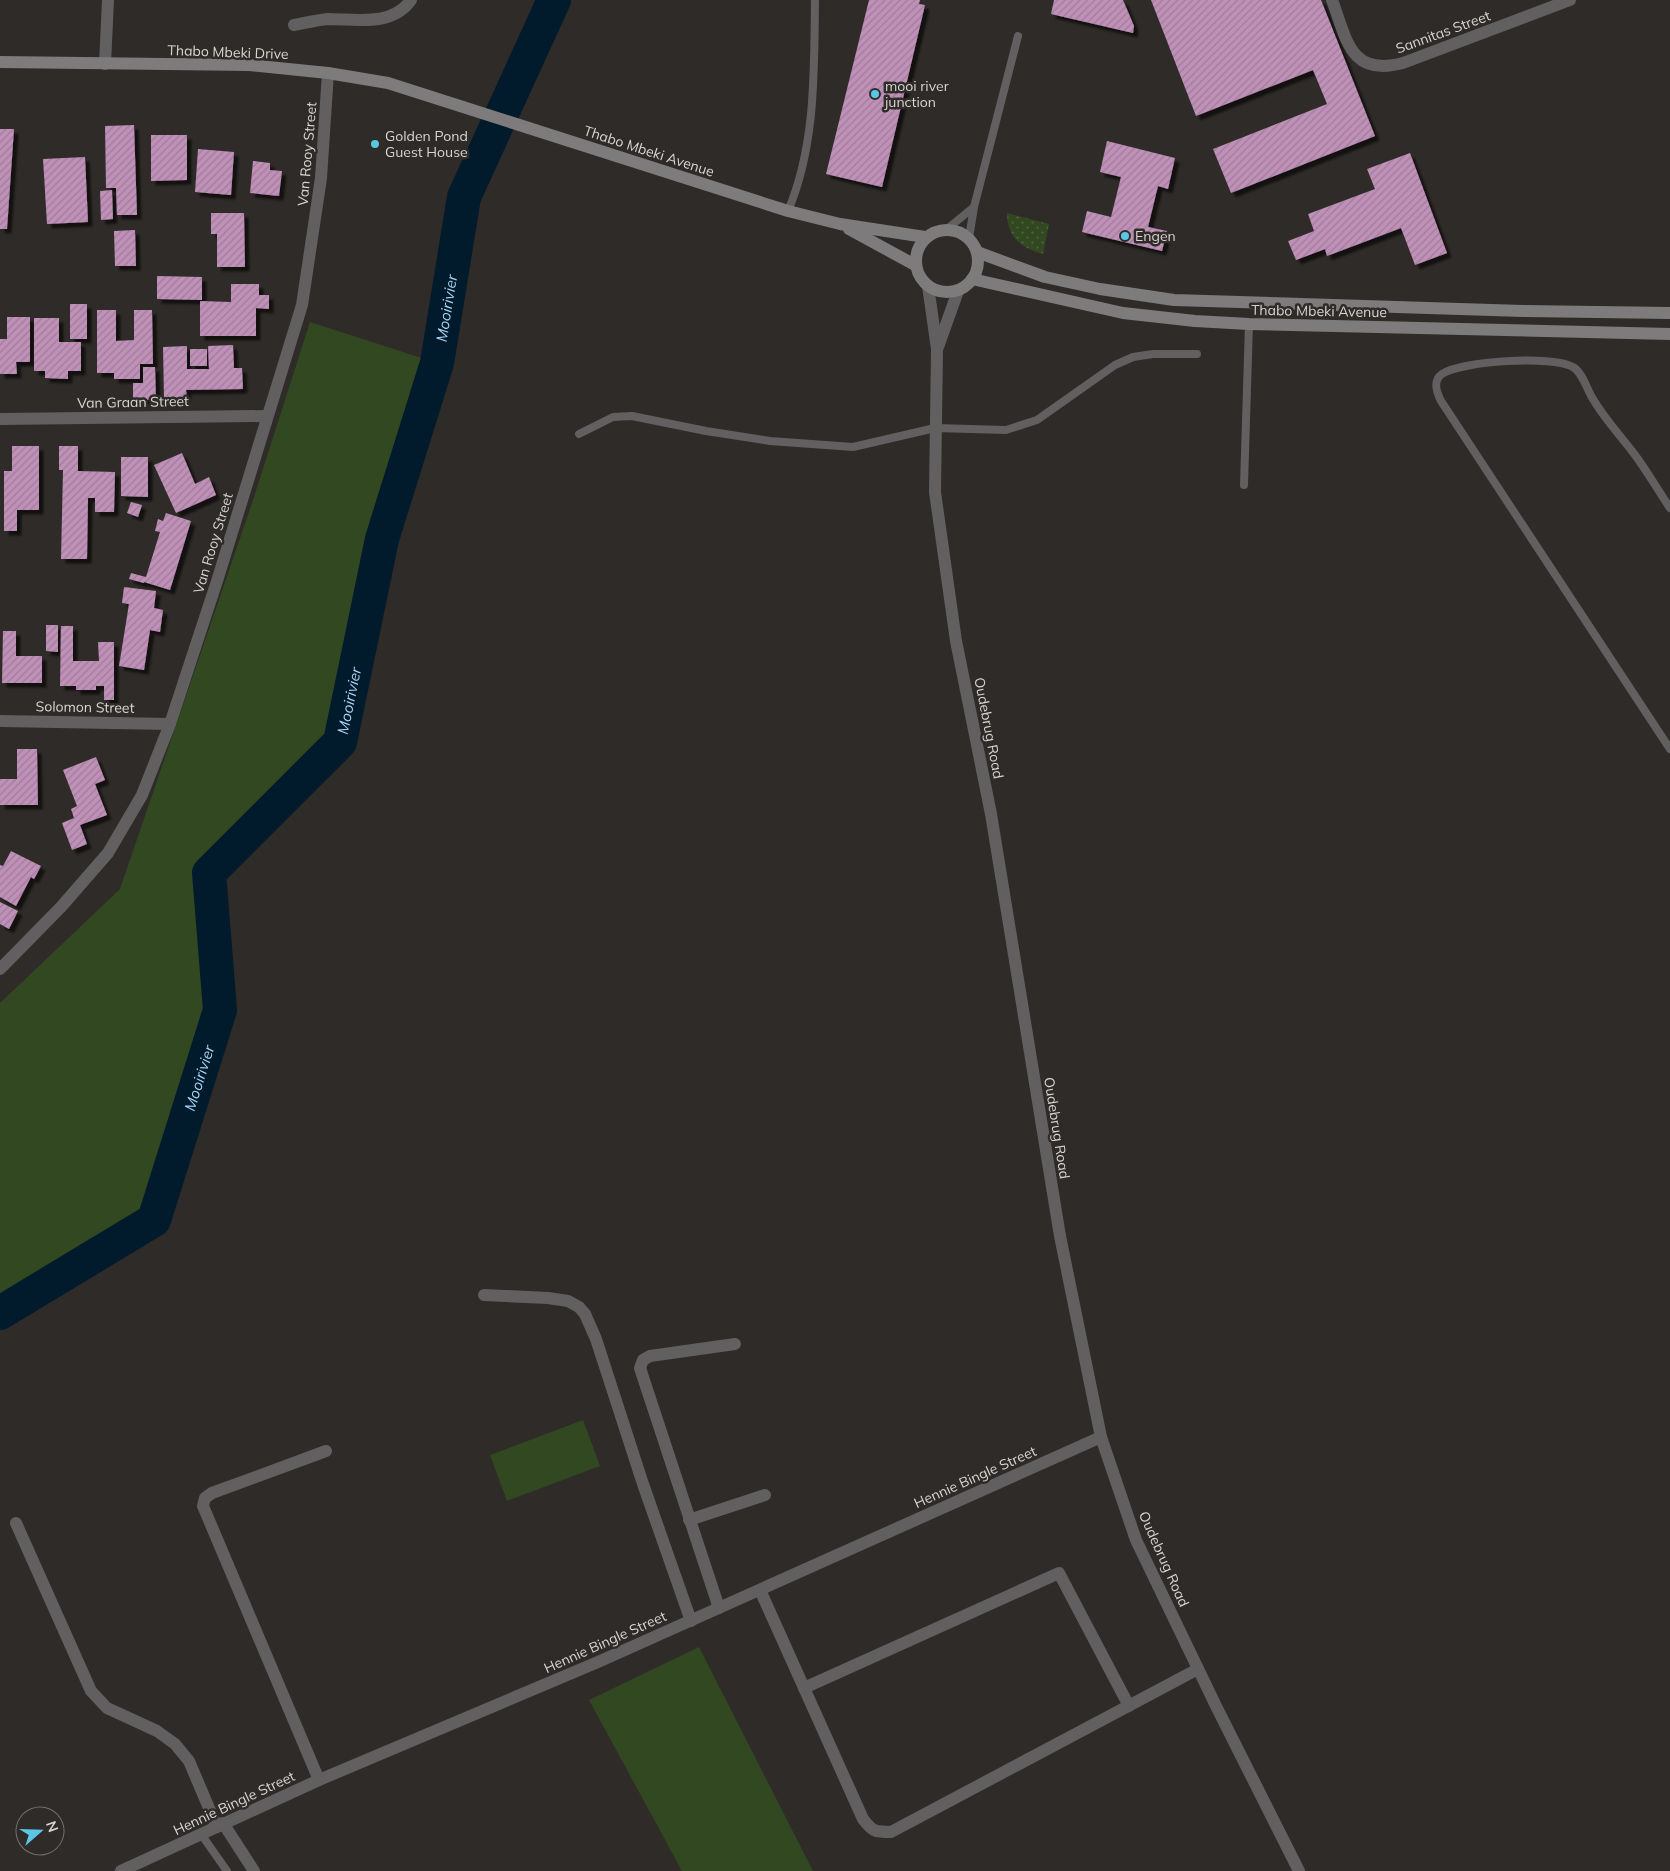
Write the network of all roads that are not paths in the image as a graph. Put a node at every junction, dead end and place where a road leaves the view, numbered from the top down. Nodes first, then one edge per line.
1 (108, 0) edge
2 (411, 0) edge
3 (815, 0) edge
4 (1332, 0) edge
5 (1570, 0) edge
6 (1536, 6) edge
7 (294, 25) dead end
8 (1018, 36) dead end
9 (0, 62) edge
10 (105, 64) junction
11 (328, 73) junction
12 (450, 102) joint
13 (974, 207) junction
14 (788, 211) junction
15 (840, 224) junction
16 (947, 229) junction
17 (925, 237) junction
18 (969, 238) junction
19 (977, 252) junction
20 (915, 265) junction
21 (972, 279) junction
22 (928, 286) junction
23 (958, 291) junction
24 (1670, 312) edge
25 (1249, 324) junction
26 (1670, 334) edge
27 (937, 349) junction
28 (1197, 354) dead end
29 (267, 416) junction
30 (0, 419) edge
31 (935, 428) junction
32 (579, 434) dead end
33 (1244, 486) dead end
34 (1670, 508) edge
35 (0, 721) edge
36 (170, 724) junction
37 (1670, 749) edge
38 (0, 969) edge
39 (484, 1294) dead end
40 (735, 1344) dead end
41 (1101, 1437) junction
42 (326, 1450) dead end
43 (765, 1495) dead end
44 (690, 1520) junction
45 (16, 1523) dead end
46 (760, 1590) junction
47 (719, 1608) junction
48 (691, 1621) junction
49 (1198, 1669) junction
50 (804, 1688) junction
51 (1129, 1706) junction
52 (319, 1780) junction
53 (220, 1825) junction
54 (201, 1834) junction
55 (121, 1871) edge
56 (227, 1871) edge
57 (254, 1871) edge
58 (1300, 1871) edge

1 - 10 street
2 - 7 street
3 - 14 lane
4 - 6 street, Sannitas Street
5 - 6 street, Sannitas Street
8 - 13 lane
9 - 10 main road, Thabo Mbeki Drive
10 - 11 main road, Thabo Mbeki Drive
11 - 12 main road, Thabo Mbeki Drive
11 - 29 street, Van Rooy Street
12 - 14 main road, Thabo Mbeki Avenue
13 - 16 lane
13 - 18 lane
14 - 15 main road, Thabo Mbeki Avenue
15 - 17 main road, Thabo Mbeki Avenue
15 - 20 main road, Thabo Mbeki Avenue
16 - 17 main road
16 - 18 main road
17 - 20 main road
18 - 19 main road
19 - 21 main road
19 - 24 main road, Thabo Mbeki Avenue
20 - 22 main road
21 - 23 main road
21 - 25 main road, Thabo Mbeki Avenue
22 - 23 main road
22 - 27 street, Oudebrug Road
23 - 27 street, Oudebrug Road
25 - 26 main road, Thabo Mbeki Avenue
25 - 33 lane
27 - 31 street, Oudebrug Road
28 - 31 lane
29 - 30 street, Van Graan Street
29 - 36 street, Van Rooy Street
31 - 32 lane
31 - 41 street, Oudebrug Road
34 - 37 lane
35 - 36 street, Solomon Street
36 - 38 street, Van Rooy Street
39 - 48 street
40 - 44 street
41 - 46 street, Hennie Bingle Street
41 - 49 street, Oudebrug Road
42 - 52 street
43 - 44 street
44 - 47 street
45 - 53 street
46 - 47 street, Hennie Bingle Street
46 - 50 street
47 - 48 street, Hennie Bingle Street
48 - 52 street, Hennie Bingle Street
49 - 51 street
49 - 58 street, Oudebrug Road
50 - 51 street
50 - 51 street
52 - 53 street, Hennie Bingle Street
53 - 54 street, Hennie Bingle Street
53 - 57 street
54 - 55 street, Hennie Bingle Street
54 - 56 lane

